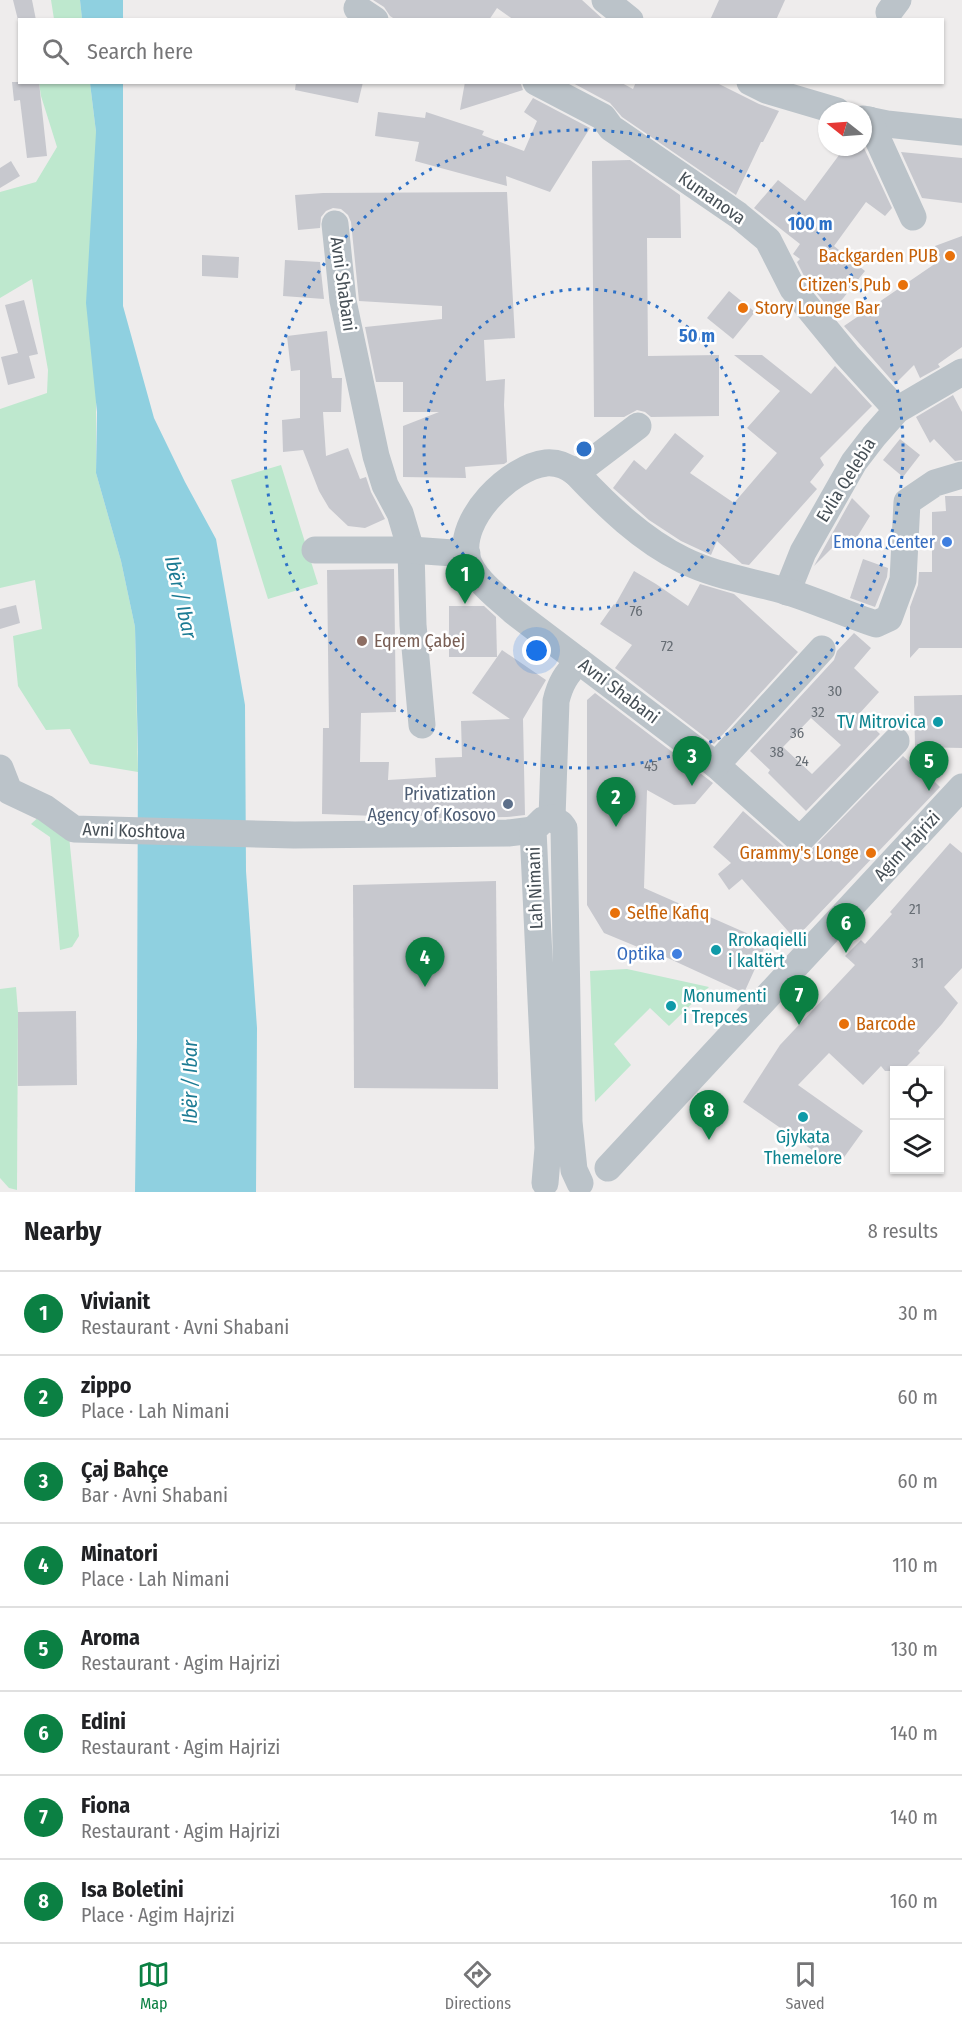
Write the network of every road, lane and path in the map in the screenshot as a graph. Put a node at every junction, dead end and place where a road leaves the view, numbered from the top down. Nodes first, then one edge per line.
1 (605, 0) edge
2 (628, 18) edge
3 (540, 84) edge
4 (754, 84) edge
5 (818, 105) edge
6 (872, 120) edge
7 (872, 132) edge
8 (962, 132) edge
9 (913, 217) dead end
10 (335, 224) dead end
11 (962, 372) edge
12 (897, 410) junction
13 (638, 426) dead end
14 (576, 473) junction
15 (962, 475) edge
16 (315, 549) dead end
17 (411, 550) junction
18 (466, 554) junction
19 (787, 592) junction
20 (822, 649) dead end
21 (579, 661) junction
22 (422, 725) dead end
23 (896, 741) dead end
24 (716, 765) junction
25 (0, 768) edge
26 (962, 787) edge
27 (542, 824) junction
28 (608, 1168) dead end
29 (582, 1182) edge
30 (539, 1187) edge

1 - 2 street
3 - 12 street, Kumanova
4 - 5 street
6 - 8 street
7 - 9 street
10 - 17 street, Avni Shabani
11 - 12 street, Evlia Qelebia
12 - 19 street, Evlia Qelebia
13 - 14 street
14 - 18 street
14 - 19 street
15 - 19 street
16 - 17 street
17 - 18 street
17 - 22 street, Avni Shabani
18 - 21 street, Avni Shabani
20 - 24 street
21 - 24 street, Avni Shabani
21 - 27 street
23 - 24 street, Avni Shabani
25 - 27 street, Avni Koshtova
26 - 28 street, Agim Hajrizi
27 - 29 street, Lah Nimani
27 - 30 street, Lah Nimani
29 - 30 street

